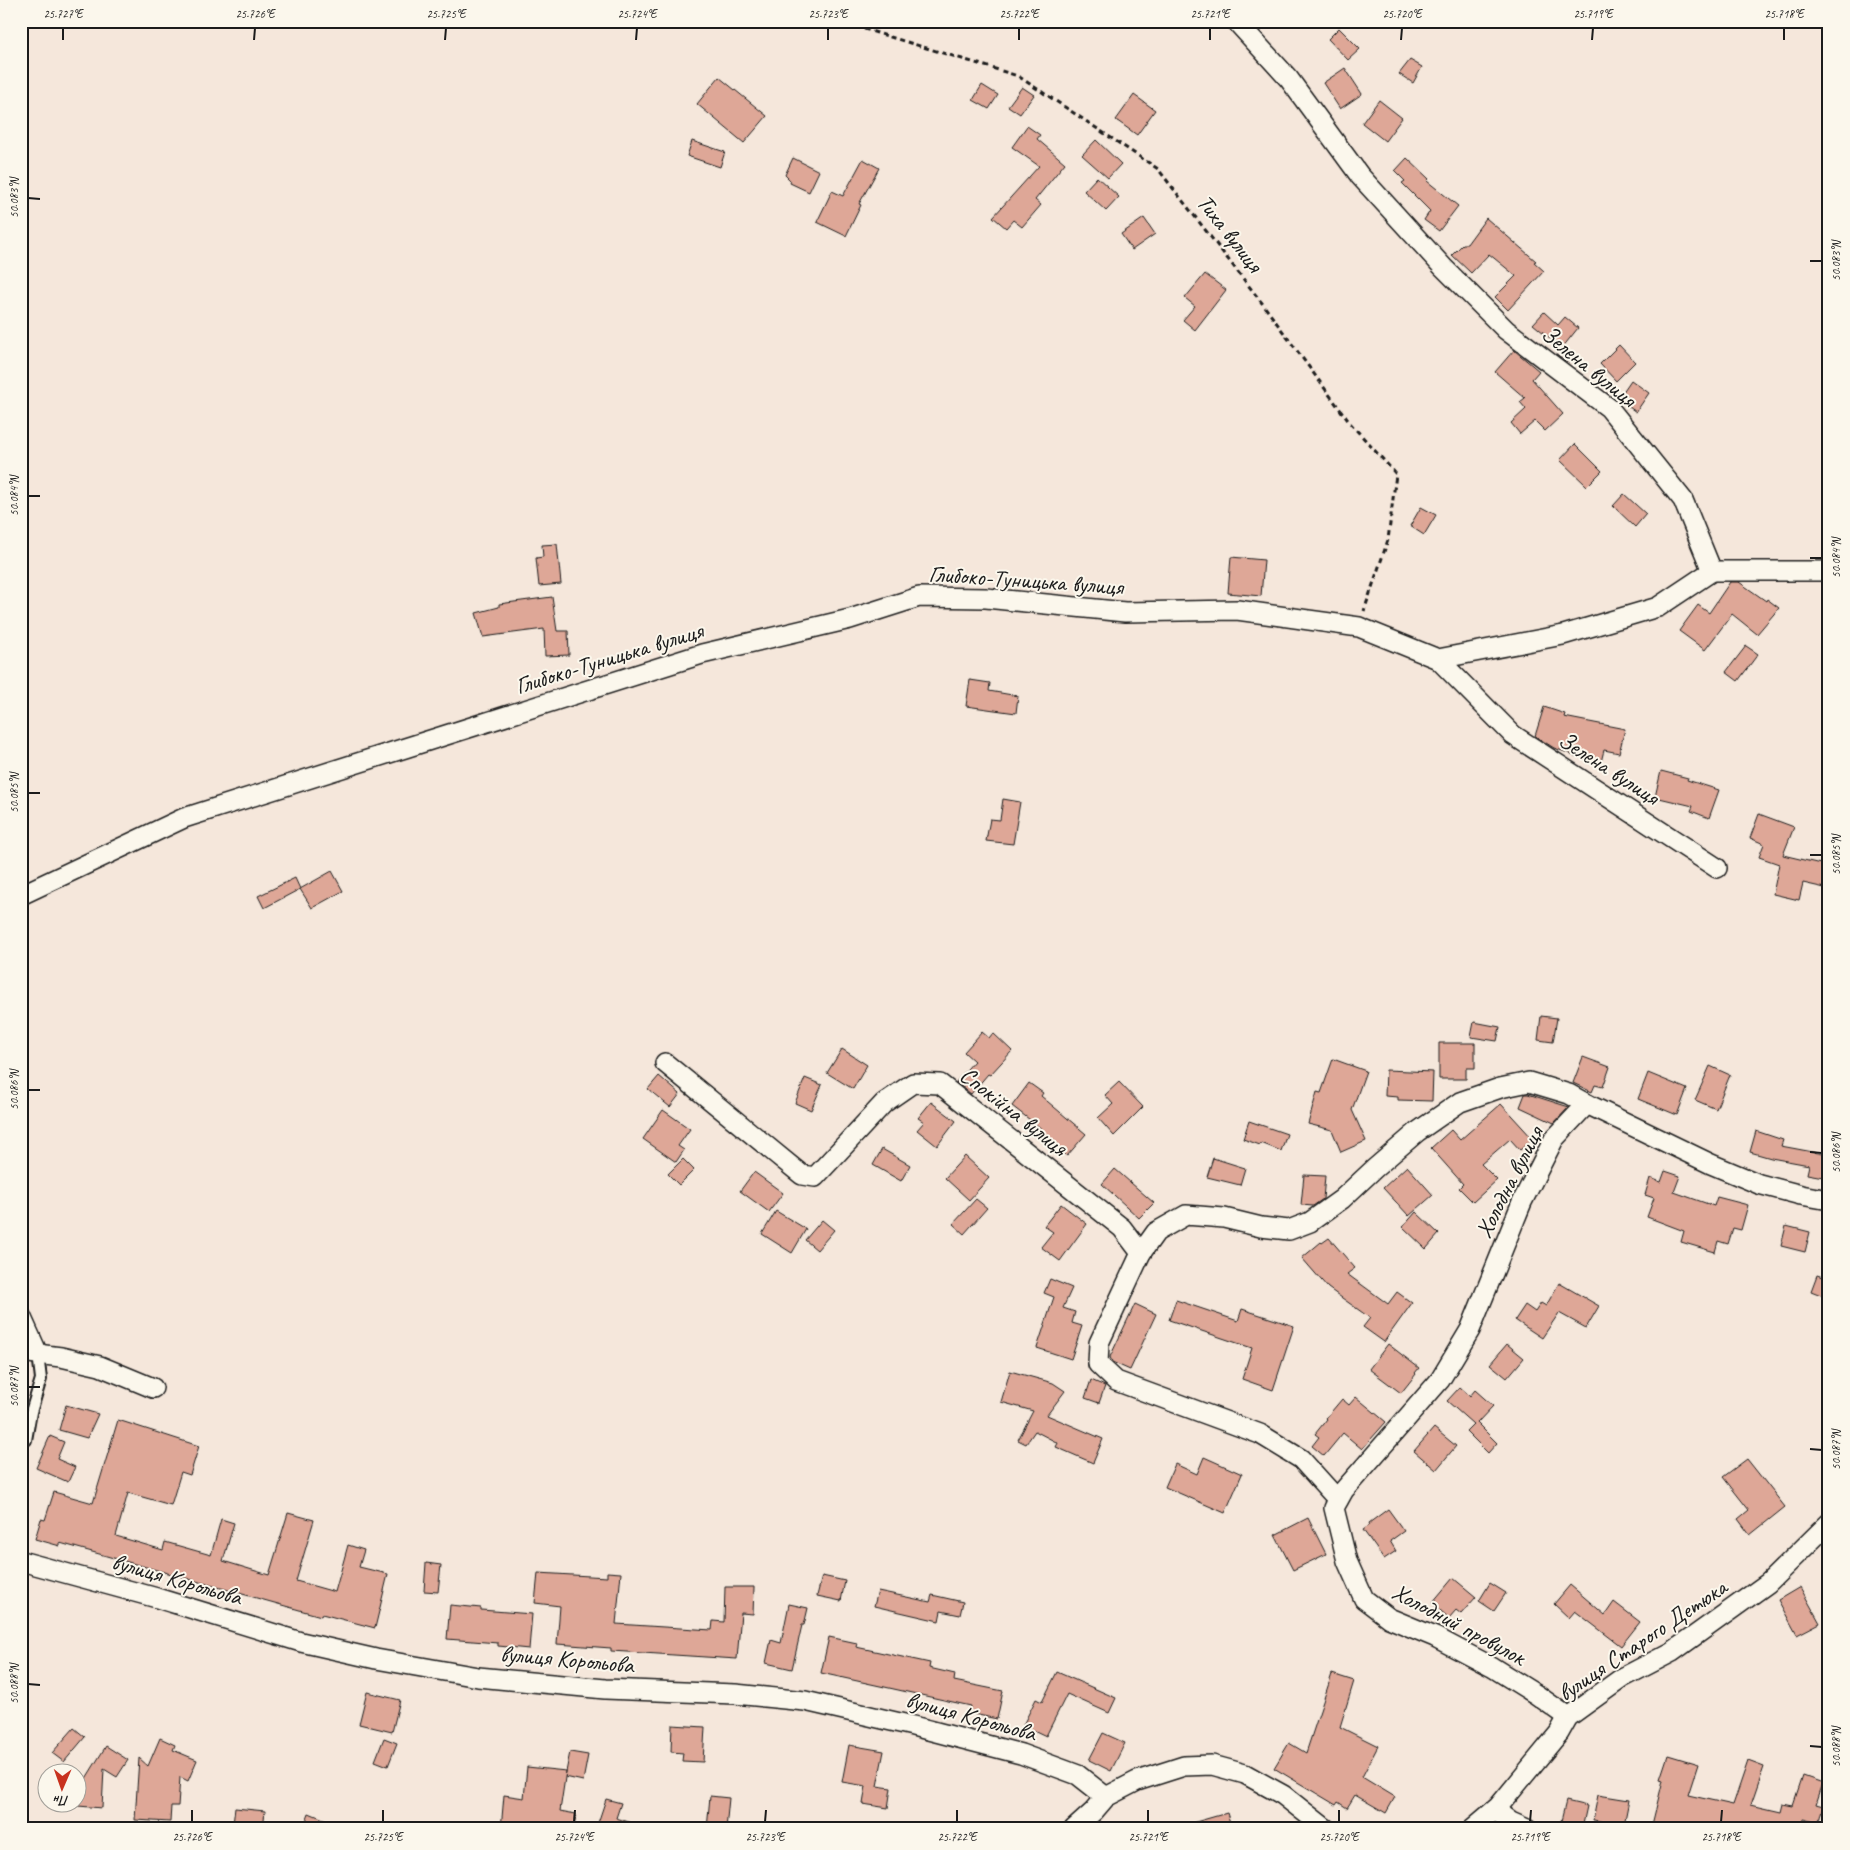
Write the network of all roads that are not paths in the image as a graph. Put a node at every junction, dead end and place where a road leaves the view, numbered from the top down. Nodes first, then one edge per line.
1 (1236, 21) edge
2 (1712, 571) junction
3 (1829, 571) edge
4 (1237, 610) joint
5 (1438, 659) junction
6 (1717, 868) dead end
7 (21, 895) edge
8 (665, 1063) dead end
9 (1587, 1104) junction
10 (1829, 1200) edge
11 (1141, 1253) junction
12 (21, 1316) edge
13 (30, 1353) edge
14 (153, 1388) dead end
15 (26, 1440) dead end
16 (1338, 1500) junction
17 (1829, 1523) edge
18 (21, 1560) edge
19 (1568, 1717) junction
20 (1106, 1797) junction
21 (1495, 1810) junction
22 (1074, 1829) edge
23 (1326, 1829) edge
24 (1472, 1829) edge
25 (1527, 1829) edge

1 - 2 street, Зелена вулиця
2 - 3 street
2 - 5 street
4 - 5 street, Зелена вулиця
4 - 7 street, Глибоко-Туницька вулиця
5 - 6 street, Зелена вулиця
8 - 11 street, Спокійна вулиця
9 - 10 street
9 - 11 street
9 - 16 street, Холодна вулиця
11 - 16 street
12 - 13 street
13 - 14 street
13 - 15 lane
16 - 19 street, Холодний провулок
17 - 19 street, вулиця Старого Детюка
18 - 20 street, вулиця Корольова
19 - 21 street, вулиця Старого Детюка
20 - 22 street
20 - 23 street
21 - 24 street, вулиця Старого Детюка
21 - 25 street

